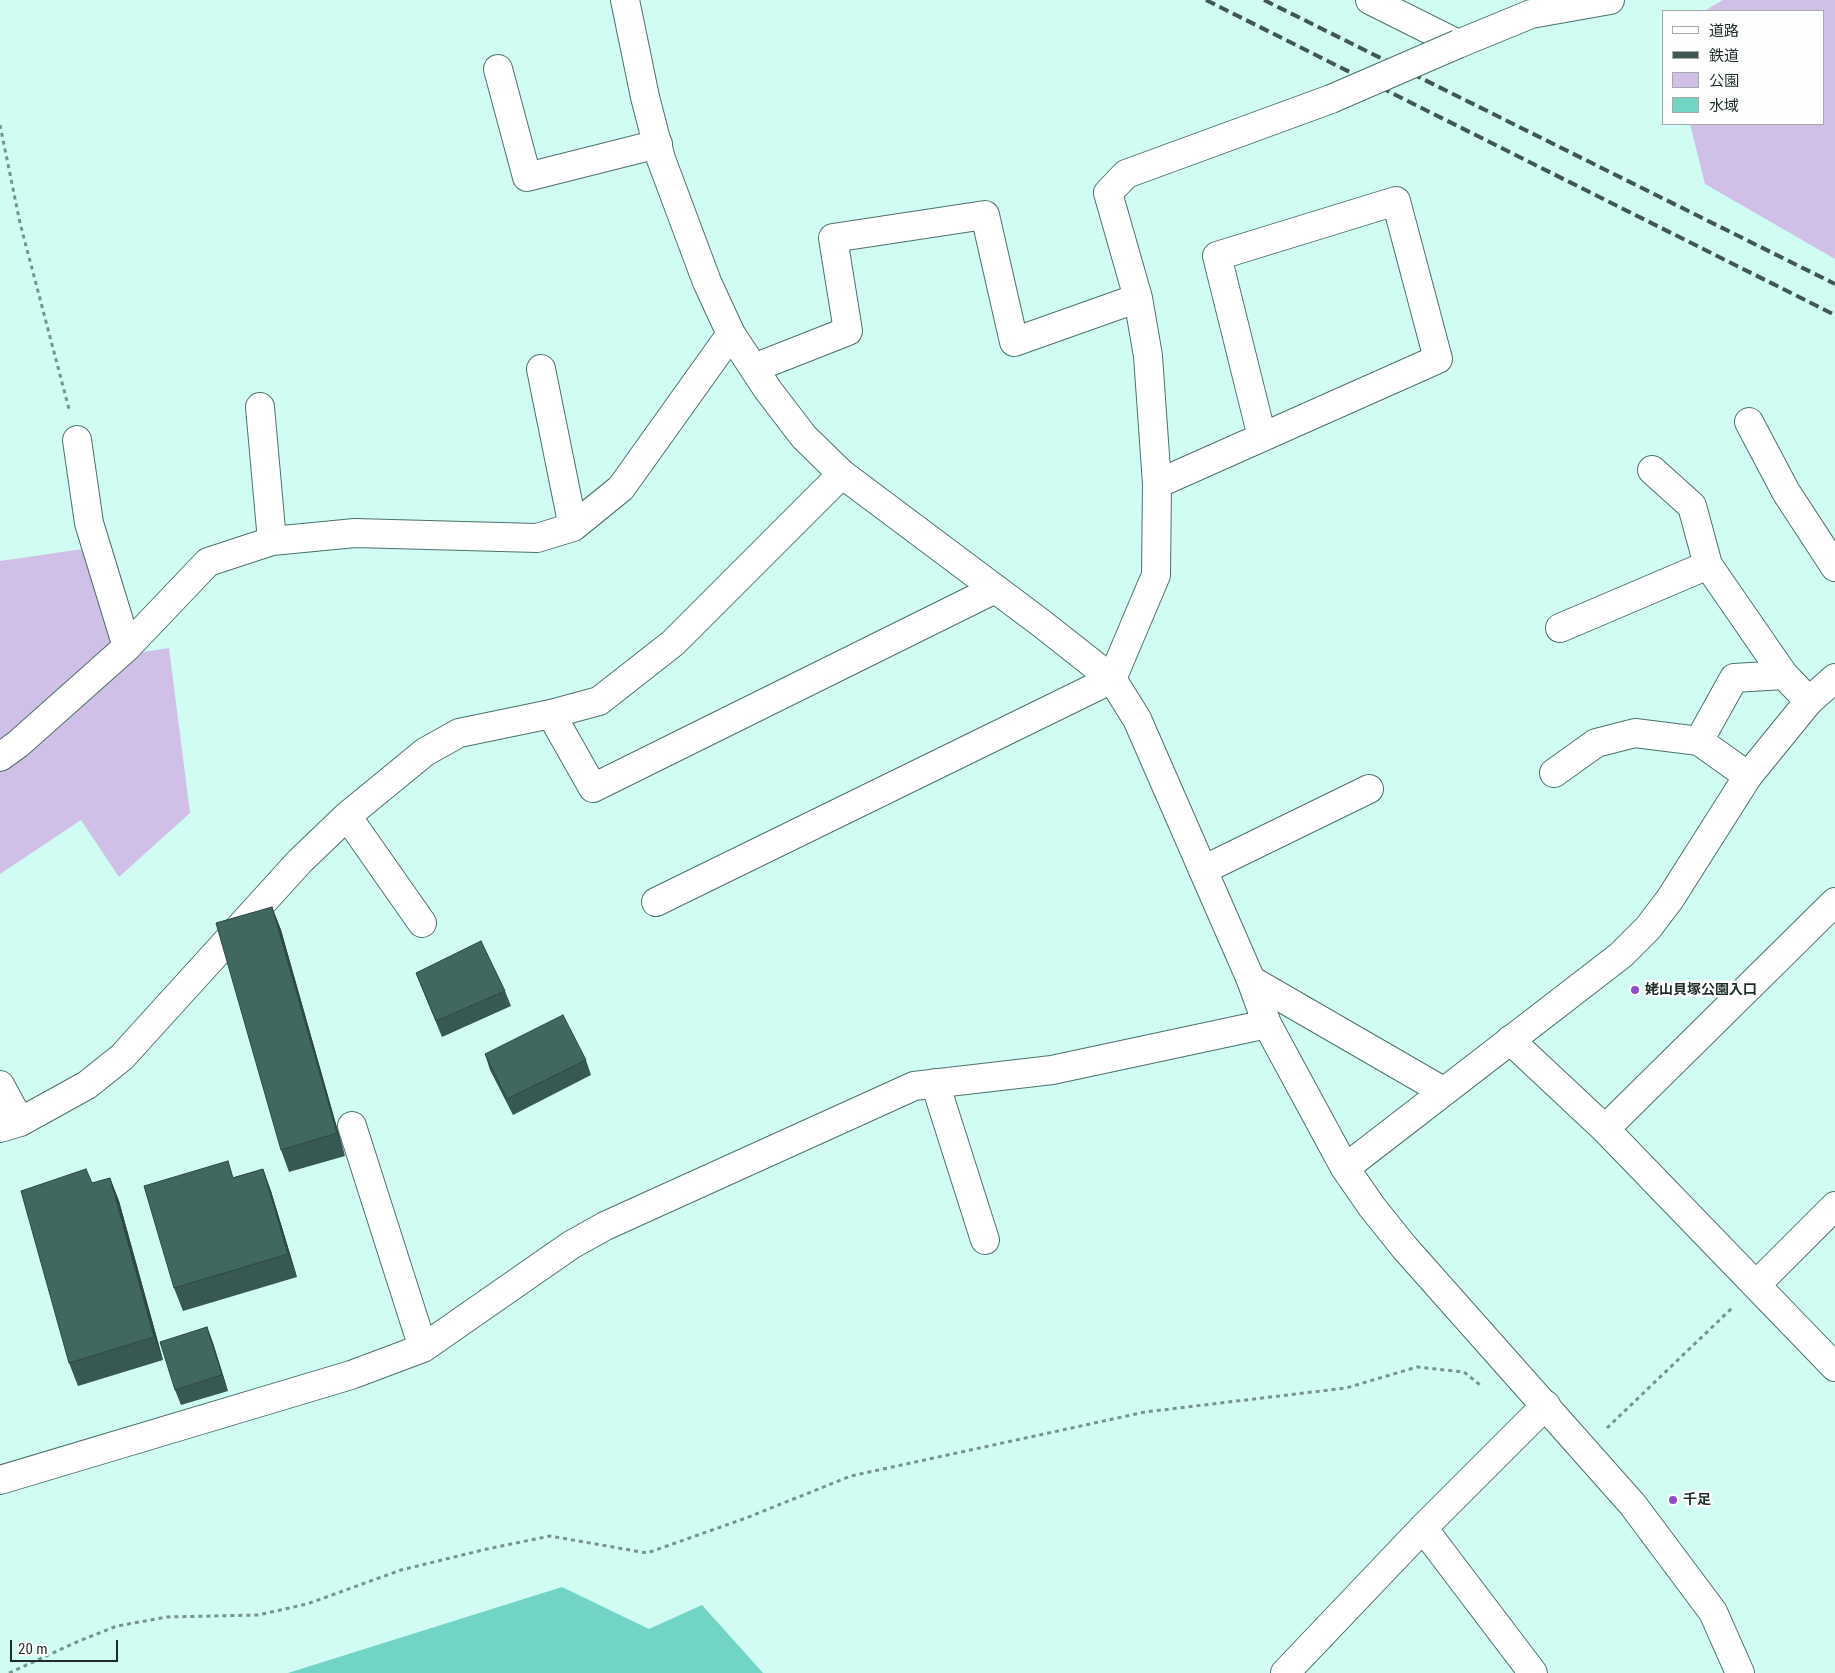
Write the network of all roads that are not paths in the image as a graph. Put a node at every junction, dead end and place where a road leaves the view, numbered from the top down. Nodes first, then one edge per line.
1 (625, 0) edge
2 (1370, 0) edge
3 (1610, 0) edge
4 (1458, 44) junction
5 (498, 69) dead end
6 (658, 144) junction
7 (1138, 298) junction
8 (731, 334) junction
9 (754, 368) junction
10 (541, 369) dead end
11 (260, 407) dead end
12 (1749, 422) dead end
13 (1262, 437) junction
14 (77, 440) road end
15 (1652, 470) dead end
16 (842, 474) junction
17 (1157, 484) junction
18 (573, 527) junction
19 (272, 541) junction
20 (1708, 565) junction
21 (1835, 568) edge
22 (995, 589) junction
23 (1560, 628) dead end
24 (128, 647) junction
25 (1784, 675) junction
26 (1835, 678) edge
27 (1112, 680) junction
28 (1809, 701) junction
29 (551, 714) junction
30 (1699, 741) junction
31 (0, 757) edge
32 (1554, 773) dead end
33 (1748, 776) junction
34 (1369, 789) dead end
35 (347, 816) junction
36 (1203, 870) junction
37 (656, 902) dead end
38 (1835, 902) edge
39 (422, 923) dead end
40 (1251, 980) junction
41 (1267, 1024) junction
42 (1510, 1040) junction
43 (935, 1083) junction
44 (0, 1085) edge
45 (1443, 1091) junction
46 (10, 1125) edge
47 (352, 1126) dead end
48 (1605, 1129) junction
49 (1345, 1168) junction
50 (1835, 1206) edge
51 (985, 1240) dead end
52 (1756, 1285) junction
53 (423, 1348) junction
54 (1835, 1367) edge
55 (1546, 1406) junction
56 (0, 1480) edge
57 (1424, 1528) junction
58 (1285, 1673) edge
59 (1533, 1673) edge
60 (1740, 1673) edge

1 - 6 street
2 - 4 street
3 - 4 street
4 - 7 street, bridge
5 - 6 street
6 - 8 street
7 - 9 street
7 - 17 street
8 - 9 street
8 - 18 street
9 - 16 street
10 - 18 street
11 - 19 street
12 - 21 street
13 - 13 street
13 - 17 street
14 - 24 street
15 - 20 street
16 - 22 street
16 - 29 street
17 - 27 street
18 - 19 street
19 - 24 street
20 - 23 street
20 - 25 street
22 - 27 street
22 - 29 street
24 - 31 street
25 - 28 street
25 - 30 street
26 - 28 street
27 - 36 street
27 - 37 street
28 - 33 street
29 - 35 street
30 - 32 street
30 - 33 street
33 - 42 street
34 - 36 street
35 - 39 street
35 - 46 street
36 - 40 street
38 - 48 street
40 - 41 street
40 - 45 street
41 - 43 street
41 - 49 street
42 - 45 street
42 - 48 street
43 - 51 street
43 - 53 street
44 - 46 street
45 - 49 street
47 - 53 street
48 - 52 street
49 - 55 street
50 - 52 street
52 - 54 street
53 - 56 street
55 - 57 street
55 - 60 street
57 - 58 street
57 - 59 street

